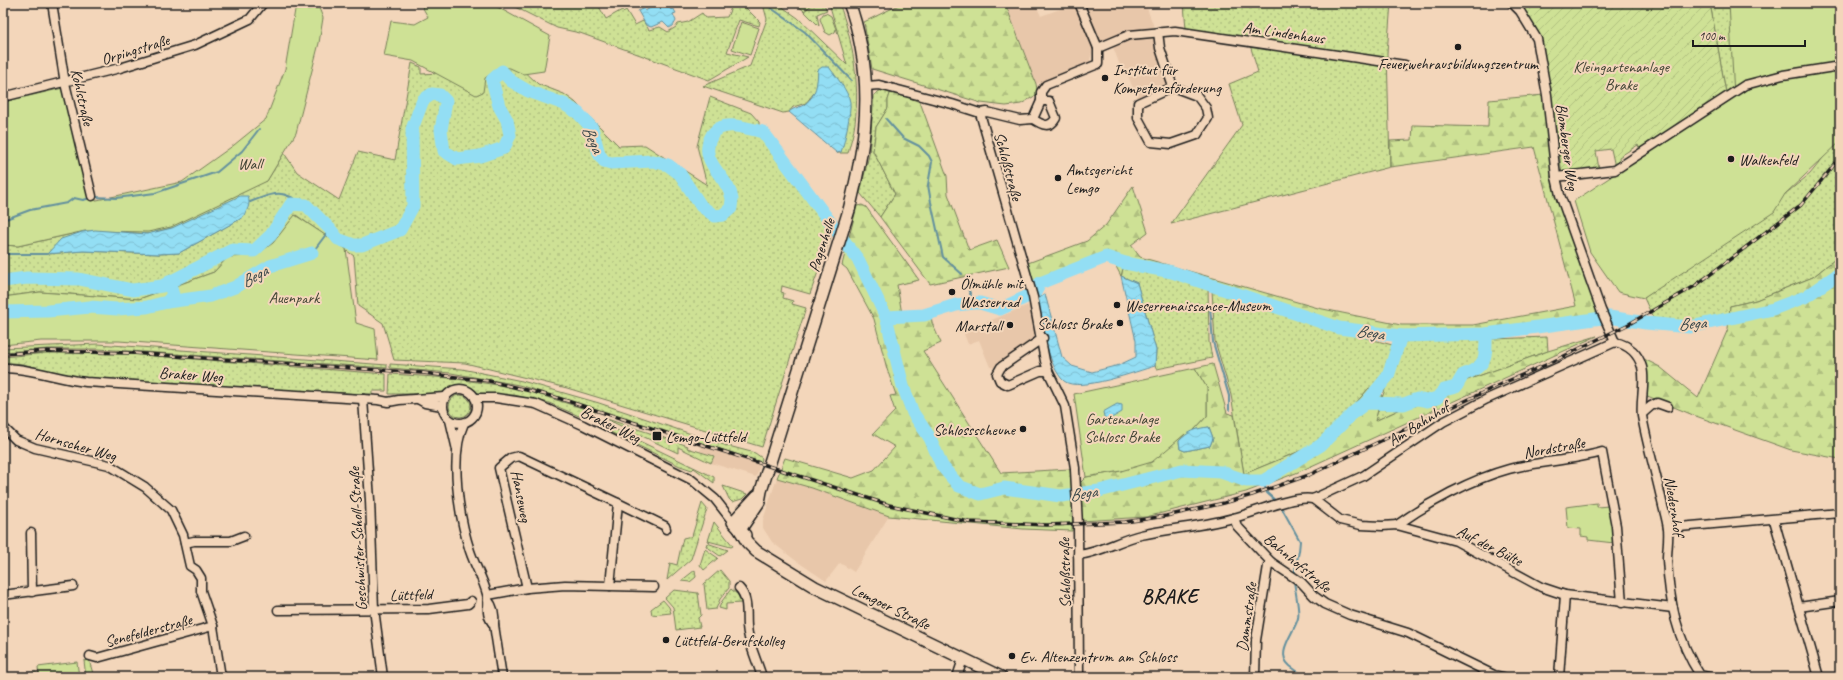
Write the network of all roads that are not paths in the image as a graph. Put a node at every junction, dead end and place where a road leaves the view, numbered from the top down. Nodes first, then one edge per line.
1 (52, 3) edge
2 (263, 3) edge
3 (849, 3) edge
4 (1079, 3) edge
5 (1512, 3) edge
6 (1158, 32) junction
7 (1098, 48) junction
8 (1406, 65) dead end
9 (1840, 66) edge
10 (65, 83) junction
11 (867, 86) junction
12 (1173, 87) junction
13 (3, 98) edge
14 (1041, 101) junction
15 (980, 113) junction
16 (1033, 119) junction
17 (1556, 177) junction
18 (92, 196) dead end
19 (1041, 339) junction
20 (1615, 342) junction
21 (3, 368) edge
22 (1048, 371) junction
23 (445, 397) junction
24 (475, 398) junction
25 (363, 399) junction
26 (418, 399) junction
27 (505, 399) junction
28 (442, 406) junction
29 (1668, 407) dead end
30 (477, 408) junction
31 (1642, 414) junction
32 (450, 420) junction
33 (464, 423) junction
34 (3, 428) edge
35 (457, 450) junction
36 (1313, 499) junction
37 (618, 503) junction
38 (1840, 513) edge
39 (1234, 518) junction
40 (1774, 520) junction
41 (1397, 525) junction
42 (737, 526) junction
43 (1668, 528) junction
44 (666, 529) dead end
45 (31, 533) dead end
46 (244, 536) dead end
47 (185, 543) junction
48 (1078, 555) junction
49 (1271, 562) junction
50 (73, 586) dead end
51 (610, 586) junction
52 (654, 587) dead end
53 (527, 588) junction
54 (739, 588) dead end
55 (32, 592) junction
56 (3, 595) edge
57 (1565, 595) junction
58 (488, 598) junction
59 (471, 601) dead end
60 (1840, 601) edge
61 (1622, 603) junction
62 (1799, 607) junction
63 (1673, 608) junction
64 (374, 609) junction
65 (278, 610) dead end
66 (213, 626) junction
67 (90, 656) dead end
68 (963, 659) junction
69 (221, 677) edge
70 (384, 677) edge
71 (502, 677) edge
72 (762, 677) edge
73 (957, 677) edge
74 (1001, 677) edge
75 (1079, 677) edge
76 (1255, 677) edge
77 (1503, 677) edge
78 (1559, 677) edge
79 (1709, 677) edge
80 (1819, 677) edge

1 - 10 street, Kohlstraße
2 - 10 street, Orpingstraße
3 - 11 main road, Pagenhelle
4 - 7 street
5 - 17 street, Blomberger Weg
6 - 7 street, Am Lindenhaus
6 - 8 street, Am Lindenhaus
6 - 12 street
7 - 14 street
9 - 17 street
10 - 13 street, Orpingstraße
10 - 18 street, Kohlstraße
11 - 15 street
11 - 42 main road, Pagenhelle
12 - 12 street
14 - 16 street
14 - 16 street
15 - 16 street
15 - 19 street, Schloßstraße
17 - 20 street, Blomberger Weg
19 - 22 street, Schloßstraße
19 - 22 street
20 - 31 street, Niedernhof
20 - 36 street, Am Bahnhof
21 - 25 street, Braker Weg
22 - 48 street, Schloßstraße
23 - 24 street, Braker Weg
23 - 26 street, Braker Weg
23 - 28 street
24 - 27 street, Braker Weg
24 - 30 street
25 - 26 street, Braker Weg
25 - 64 street, Geschwister-Scholl-Straße
26 - 28 street, Braker Weg
27 - 30 street, Braker Weg
27 - 42 street, Braker Weg
28 - 32 street
29 - 31 street
30 - 33 street
31 - 43 street, Niedernhof
32 - 33 street
32 - 35 street
33 - 35 street
34 - 47 street, Hornscher Weg
35 - 58 street
36 - 39 street, Am Bahnhof
36 - 41 street, Auf der Bülte
37 - 44 street, Hanseweg
37 - 51 street
37 - 53 street, Hanseweg
38 - 40 street
39 - 48 street
39 - 49 street, Bahnhofstraße
40 - 43 street
40 - 62 street
41 - 57 street, Auf der Bülte
41 - 61 street, Nordstraße
42 - 68 main road, Lemgoer Straße
43 - 63 street, Niedernhof
45 - 55 street
46 - 47 street
47 - 66 street, Hornscher Weg
48 - 75 street, Schloßstraße
49 - 76 street, Dammstraße
49 - 77 street, Bahnhofstraße
50 - 55 street
51 - 52 street
51 - 53 street
53 - 58 street
54 - 72 street
55 - 56 street
57 - 61 street, Auf der Bülte
57 - 78 street
58 - 71 street
59 - 64 street, Lüttfeld
60 - 62 street
61 - 63 street, Auf der Bülte
62 - 80 street
63 - 79 street, Niedernhof
64 - 65 street, Lüttfeld
64 - 70 street, Geschwister-Scholl-Straße
66 - 67 street, Senefelderstraße
66 - 69 street, Hornscher Weg
68 - 73 street
68 - 74 main road, Lemgoer Straße

